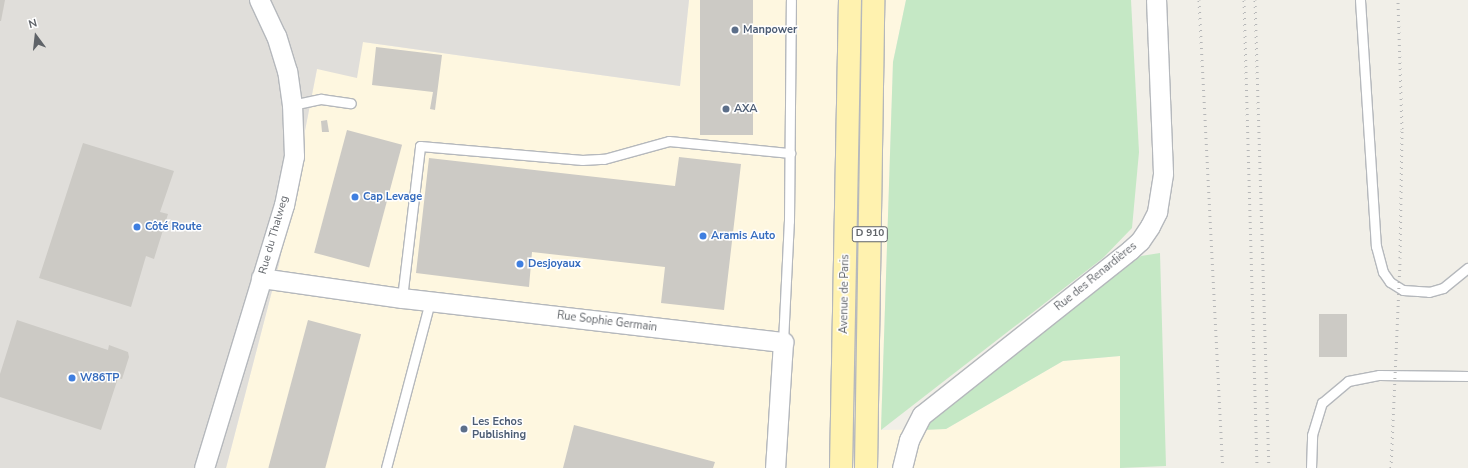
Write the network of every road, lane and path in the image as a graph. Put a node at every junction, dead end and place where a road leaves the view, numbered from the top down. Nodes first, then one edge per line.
1 (259, 0) edge
2 (791, 0) edge
3 (850, 0) edge
4 (873, 0) edge
5 (1156, 0) edge
6 (1360, 0) edge
7 (351, 103) dead end
8 (292, 105) junction
9 (790, 153) junction
10 (1468, 268) edge
11 (261, 278) junction
12 (402, 298) junction
13 (430, 301) junction
14 (783, 342) junction
15 (1468, 376) edge
16 (388, 467) edge
17 (204, 468) edge
18 (775, 468) edge
19 (841, 468) edge
20 (866, 468) edge
21 (902, 468) edge
22 (1311, 468) edge

1 - 8 street, Rue du Thalweg
2 - 9 lane
3 - 19 main road, Avenue de Paris / D 910
4 - 20 main road, D 910
5 - 21 street, Rue des Renardières
6 - 10 lane
7 - 8 lane
8 - 11 street, Rue du Thalweg
9 - 12 lane
9 - 14 lane
11 - 12 street, Rue Sophie Germain
11 - 17 street, Rue du Thalweg
12 - 13 street, Rue Sophie Germain
13 - 14 street, Rue Sophie Germain
13 - 16 lane
14 - 18 street
15 - 22 lane

